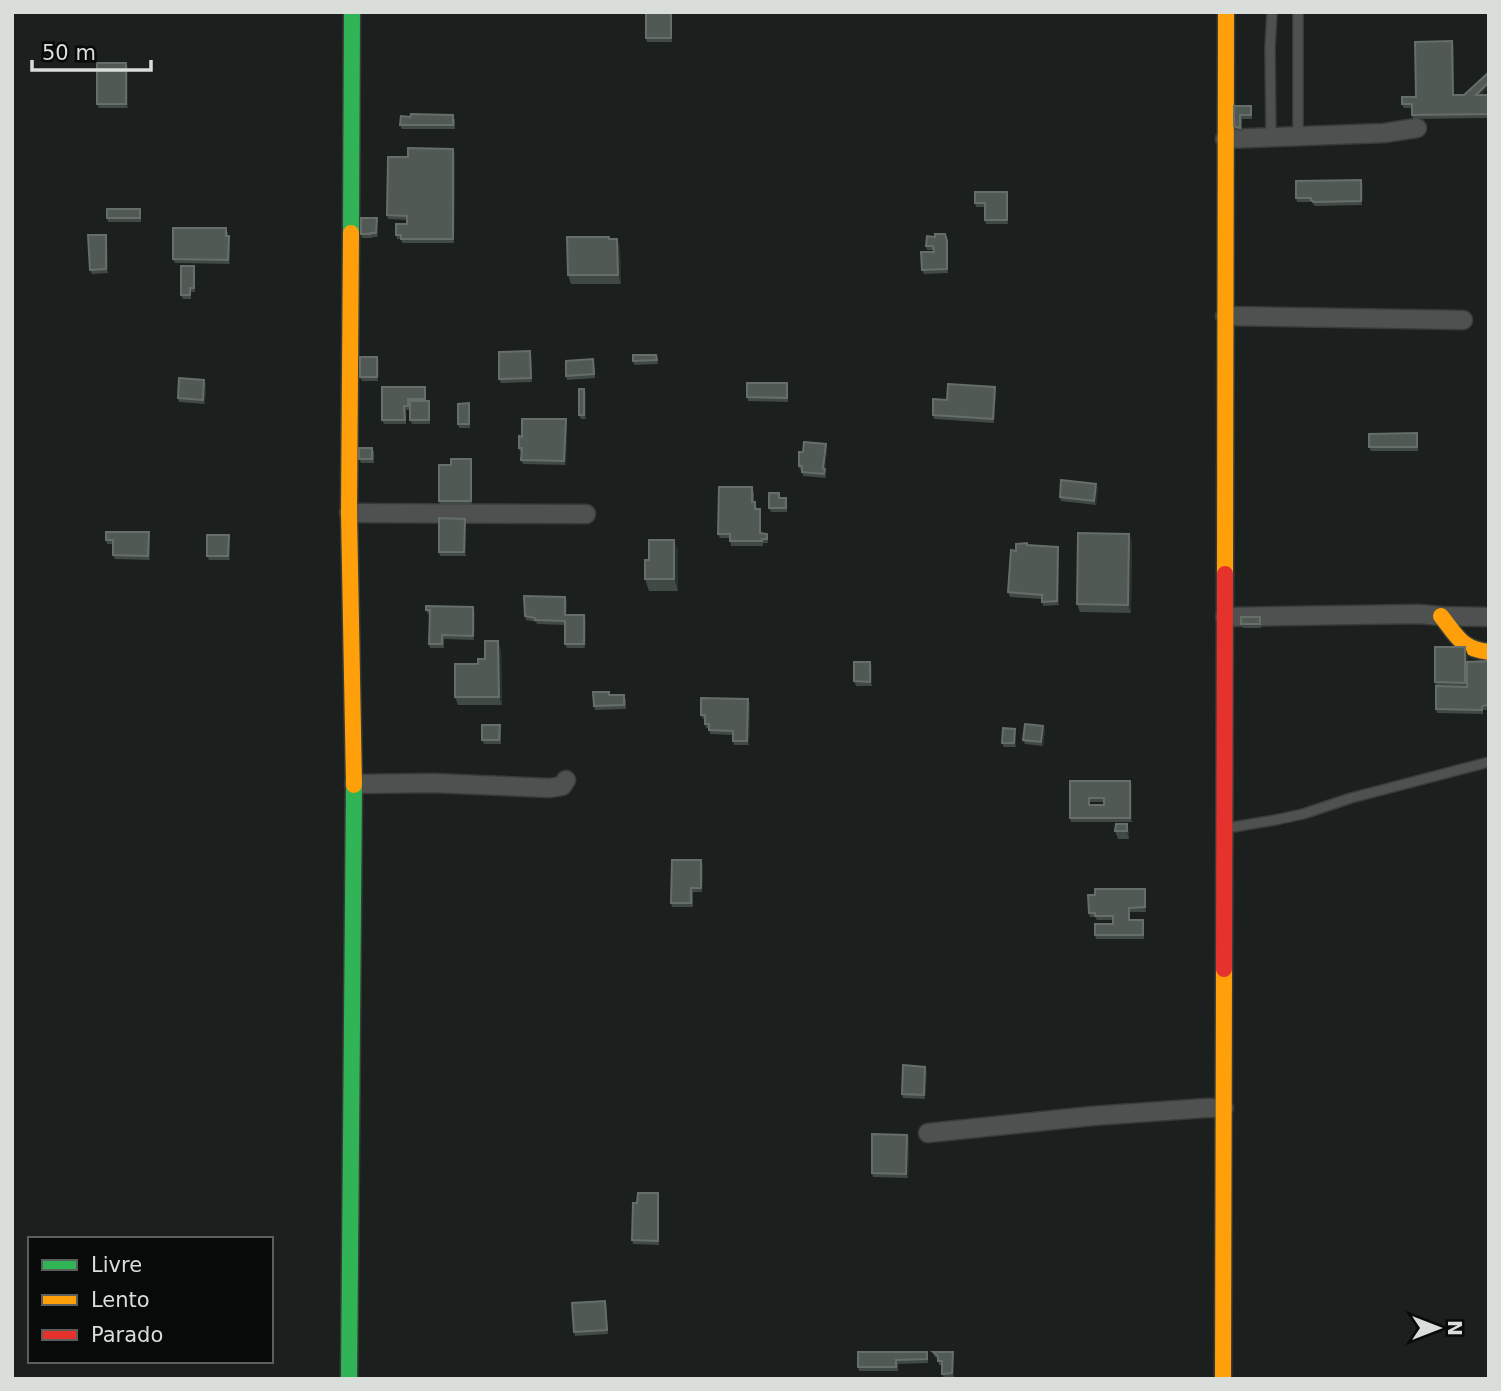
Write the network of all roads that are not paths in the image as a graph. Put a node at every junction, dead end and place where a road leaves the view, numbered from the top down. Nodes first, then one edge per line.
1 (352, 12) edge
2 (1226, 12) edge
3 (1272, 12) edge
4 (1298, 12) edge
5 (1417, 128) dead end
6 (1298, 136) junction
7 (1271, 137) junction
8 (1226, 139) junction
9 (1226, 316) junction
10 (1463, 320) dead end
11 (349, 513) junction
12 (586, 514) dead end
13 (1441, 616) junction
14 (1226, 617) junction
15 (1489, 617) edge
16 (1489, 652) edge
17 (1489, 762) edge
18 (566, 780) dead end
19 (354, 784) junction
20 (1226, 828) junction
21 (1224, 1108) junction
22 (928, 1133) dead end
23 (349, 1379) edge
24 (1223, 1379) edge

1 - 11 street
2 - 8 street
3 - 7 lane
4 - 6 lane
5 - 6 street
6 - 7 street
7 - 8 street
8 - 9 street
9 - 10 street
9 - 14 street
11 - 12 street
11 - 19 street
13 - 14 street
13 - 15 street
13 - 16 street
14 - 20 street
17 - 20 lane
18 - 19 street
19 - 23 street
20 - 21 street
21 - 22 street
21 - 24 street

